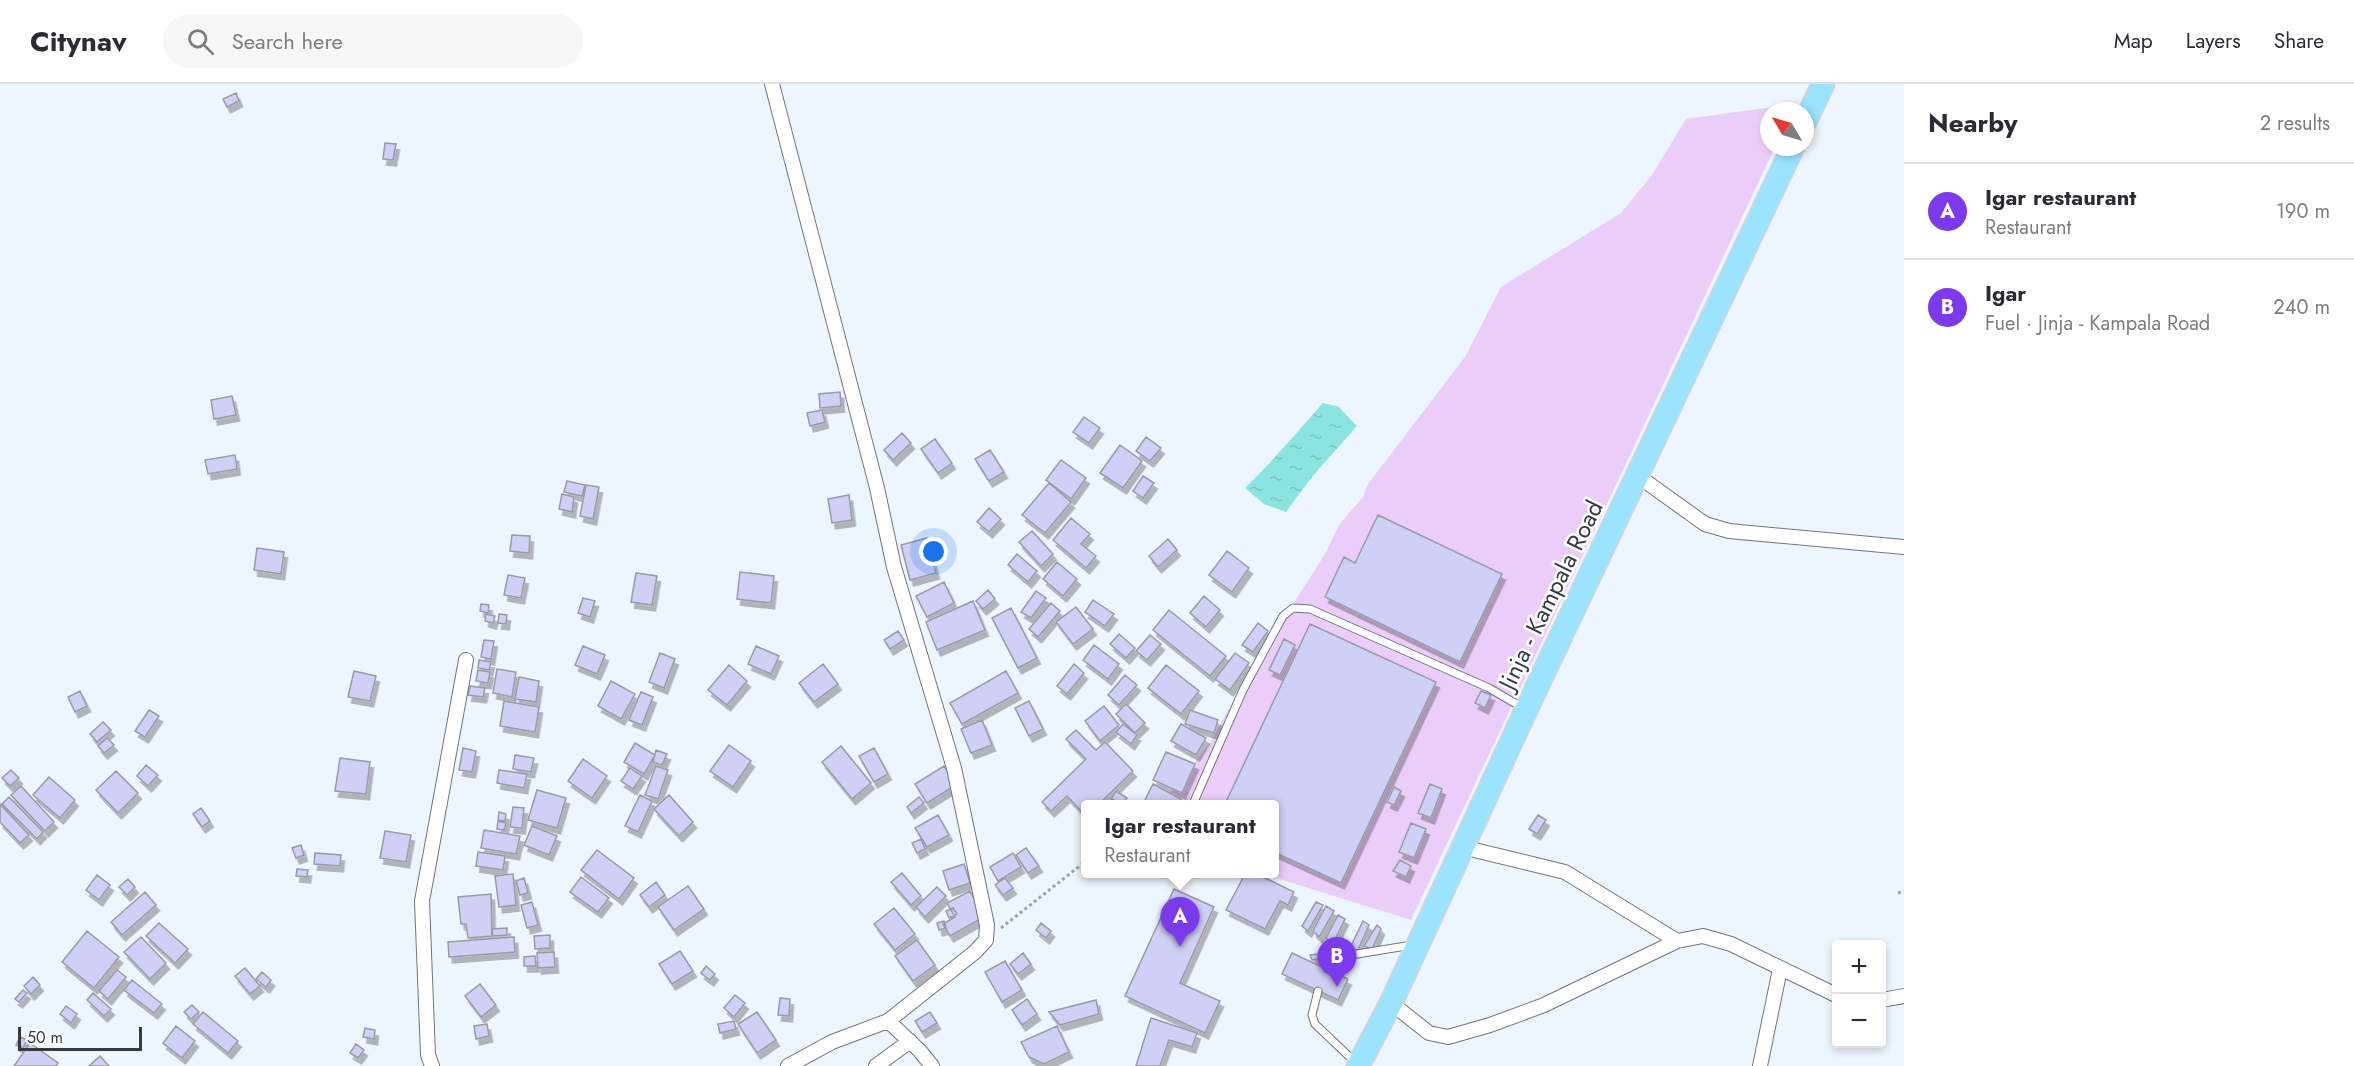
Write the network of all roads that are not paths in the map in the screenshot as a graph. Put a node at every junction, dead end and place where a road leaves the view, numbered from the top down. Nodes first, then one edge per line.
1 (772, 84) edge
2 (1823, 84) edge
3 (1814, 103) edge
4 (1789, 156) edge
5 (1638, 476) junction
6 (1904, 547) edge
7 (466, 660) dead end
8 (1526, 710) junction
9 (1195, 800) edge
10 (1462, 847) junction
11 (1677, 941) junction
12 (1417, 944) junction
13 (1328, 969) dead end
14 (1779, 969) junction
15 (1318, 991) dead end
16 (1834, 994) edge
17 (1904, 996) edge
18 (1886, 999) edge
19 (1391, 1003) junction
20 (888, 1021) junction
21 (910, 1041) junction
22 (432, 1066) edge
23 (788, 1066) edge
24 (876, 1066) edge
25 (932, 1066) edge
26 (1358, 1066) edge
27 (1760, 1066) edge

1 - 20 street
2 - 3 highway
4 - 5 highway, Jinja - Kampala Road
5 - 6 street
5 - 8 highway, Jinja - Kampala Road
7 - 22 street
8 - 9 lane
8 - 10 highway, Jinja - Kampala Road
10 - 11 street
10 - 12 highway, Jinja - Kampala Road
11 - 14 street
11 - 19 street
12 - 13 lane
12 - 19 highway, Jinja - Kampala Road
14 - 16 street
14 - 27 street
15 - 26 lane
17 - 18 street
19 - 26 highway, Jinja - Kampala Road
20 - 21 street
20 - 23 street
21 - 24 street
21 - 25 street

